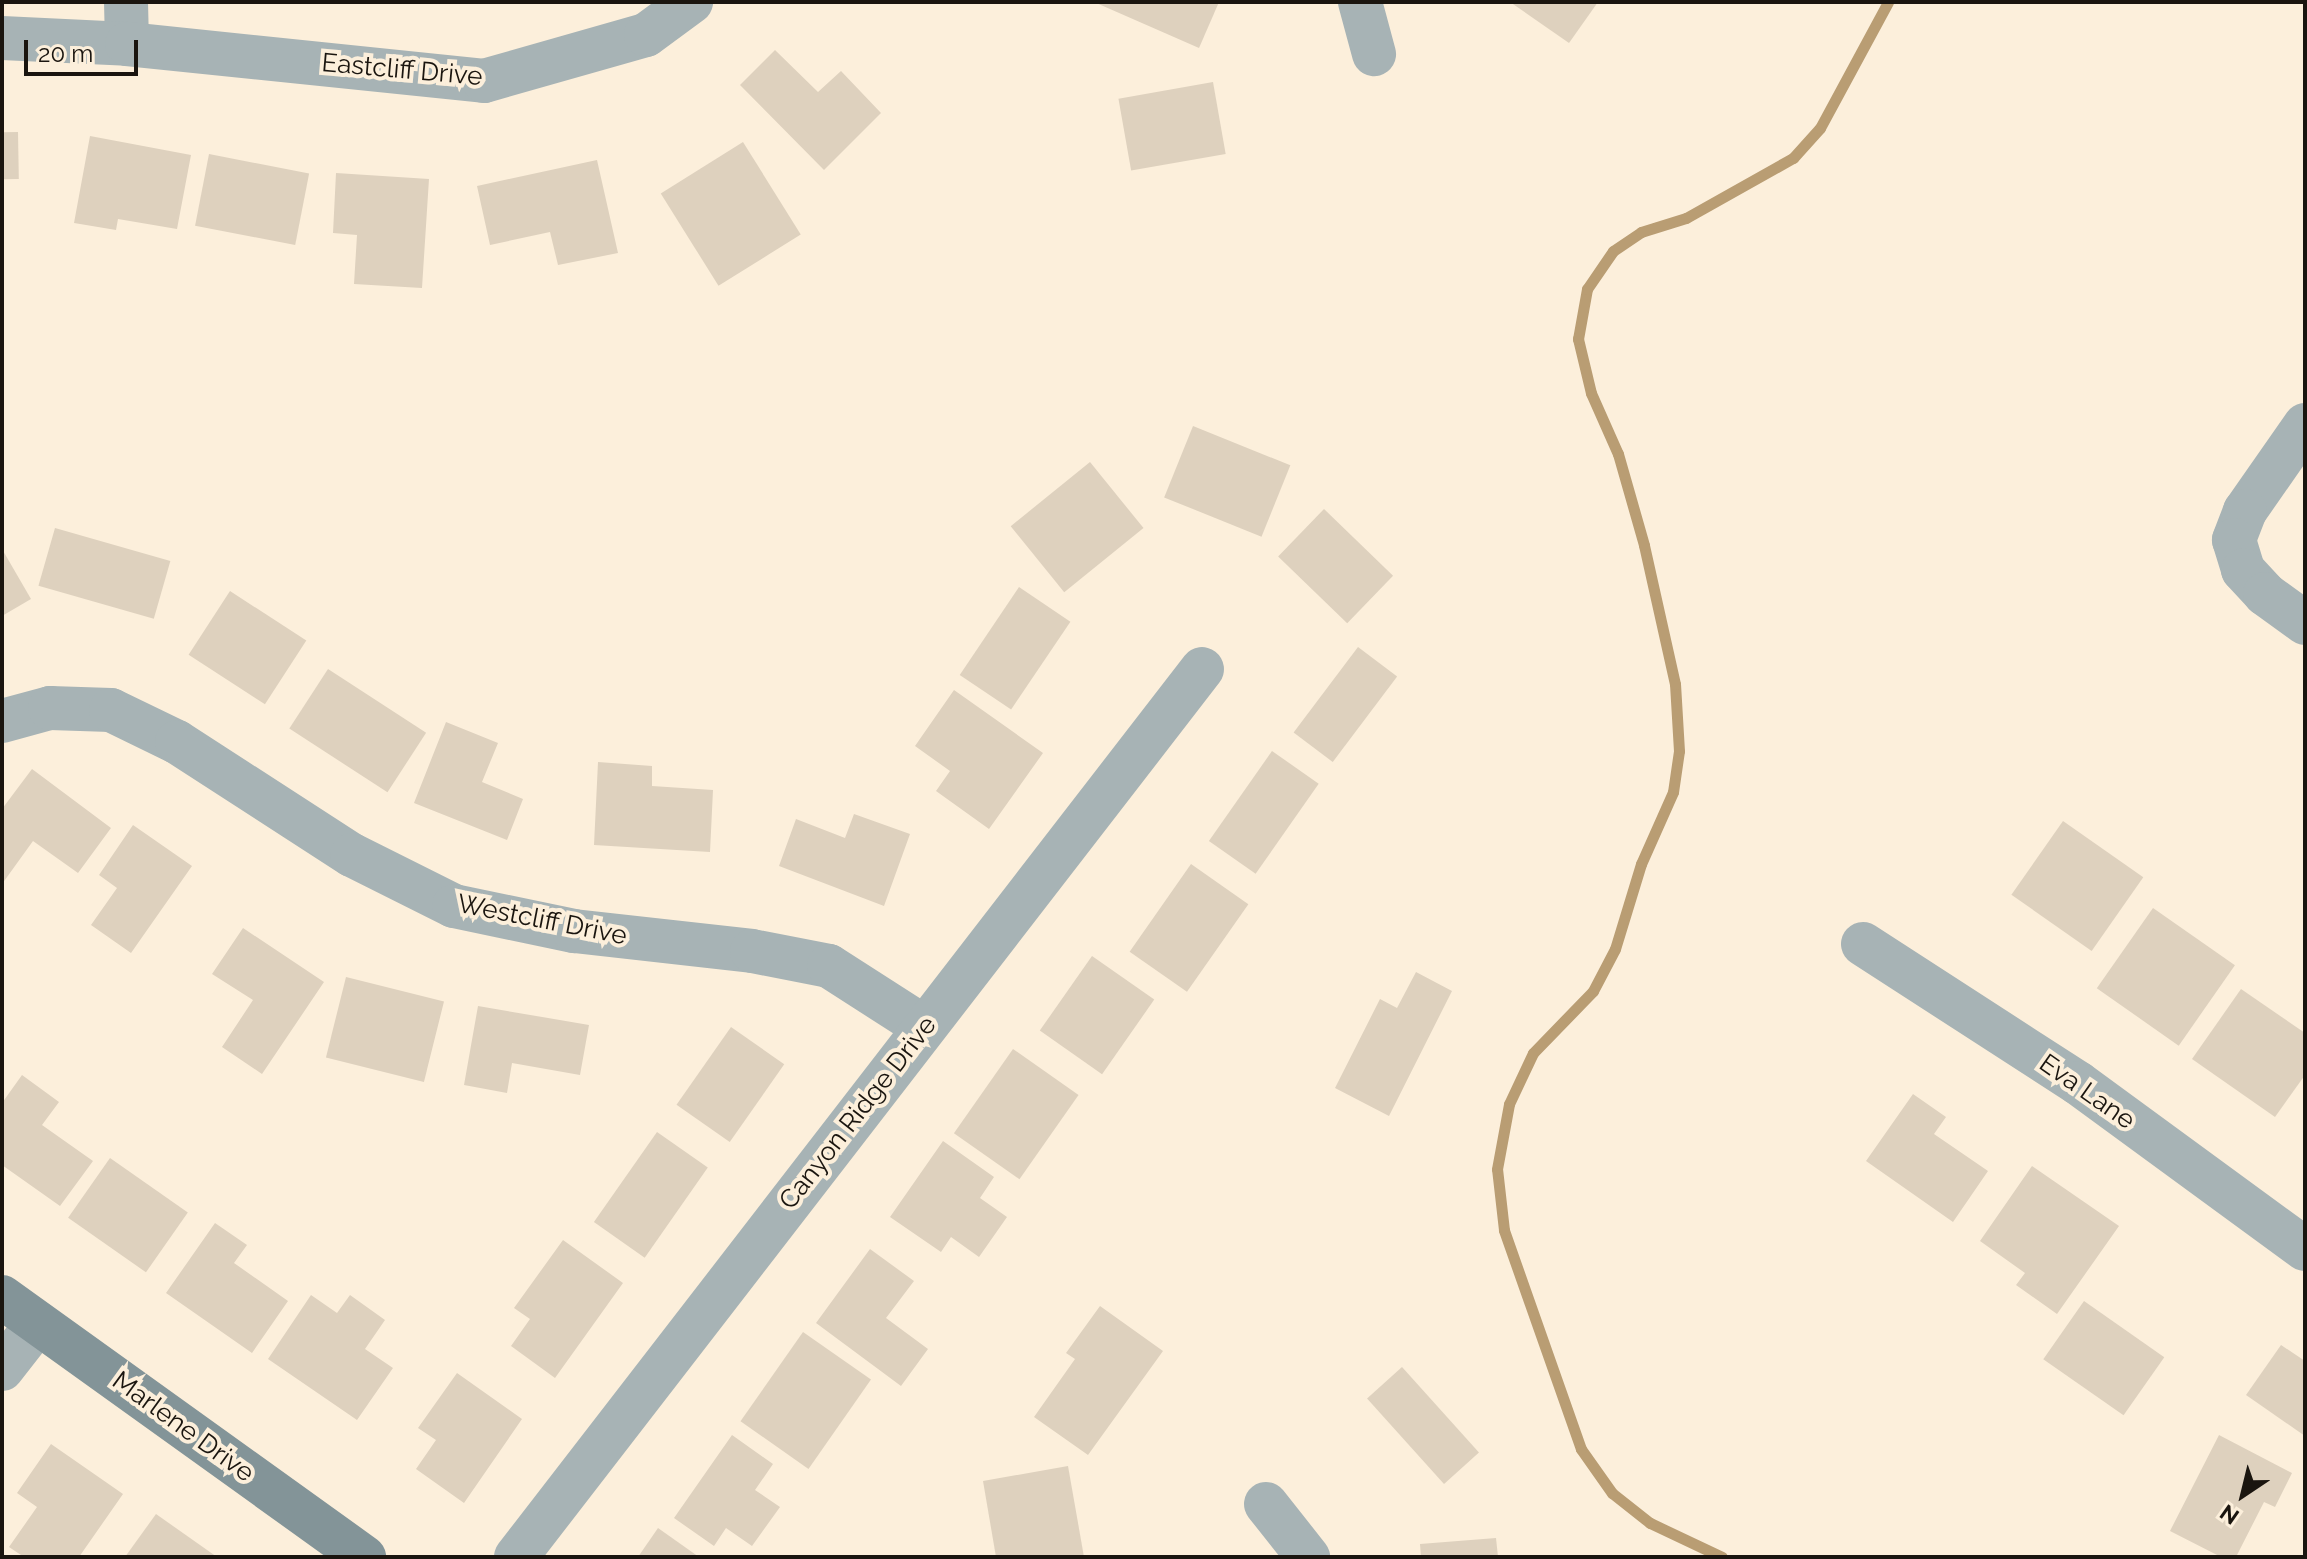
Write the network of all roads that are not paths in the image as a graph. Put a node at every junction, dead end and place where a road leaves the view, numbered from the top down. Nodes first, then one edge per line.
1 (691, 2) edge
2 (1360, 2) edge
3 (126, 23) edge
4 (2, 38) edge
5 (1374, 54) dead end
6 (2305, 425) edge
7 (2305, 623) edge
8 (1202, 669) dead end
9 (2, 721) edge
10 (1863, 944) dead end
11 (924, 1027) junction
12 (2305, 1249) edge
13 (2, 1297) edge
14 (38, 1323) junction
15 (2, 1369) edge
16 (1266, 1504) dead end
17 (364, 1557) edge
18 (516, 1557) edge
19 (1308, 1557) edge

1 - 3 street, Eastcliff Drive
2 - 5 street
3 - 4 street, Eastcliff Drive
6 - 7 street
8 - 11 street, Canyon Ridge Drive
9 - 11 street, Westcliff Drive
10 - 12 street, Eva Lane
11 - 18 street, Canyon Ridge Drive
13 - 14 street, Marlene Drive
14 - 15 street
14 - 17 street, Marlene Drive
16 - 19 street

